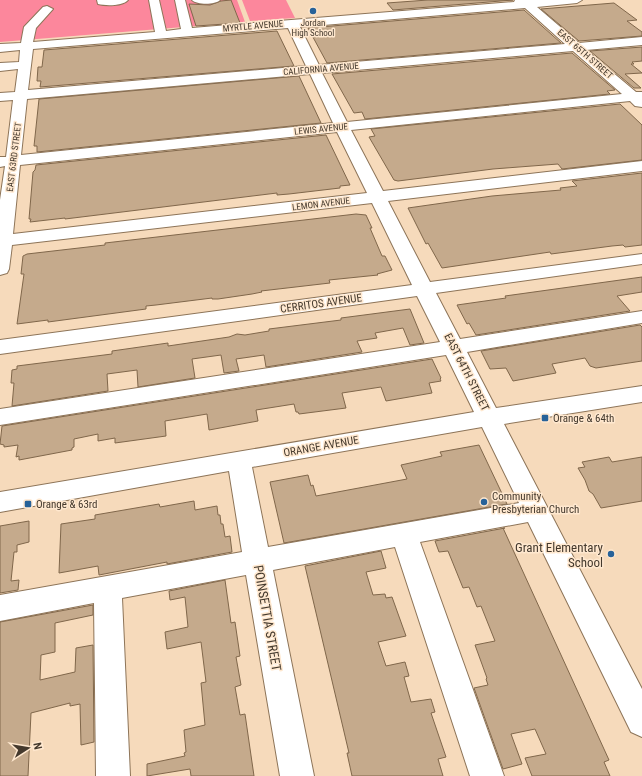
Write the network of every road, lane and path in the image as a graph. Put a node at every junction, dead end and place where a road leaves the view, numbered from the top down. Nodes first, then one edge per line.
1 (102, 0) edge
2 (124, 0) edge
3 (154, 0) edge
4 (180, 0) edge
5 (197, 0) edge
6 (215, 0) edge
7 (577, 0) edge
8 (521, 2) edge
9 (47, 9) dead end
10 (292, 23) junction
11 (187, 32) junction
12 (161, 34) junction
13 (642, 41) edge
14 (28, 45) junction
15 (576, 47) junction
16 (0, 48) edge
17 (25, 65) junction
18 (0, 67) edge
19 (315, 70) junction
20 (22, 95) junction
21 (0, 97) edge
22 (639, 99) edge
23 (342, 127) junction
24 (7, 161) edge
25 (642, 166) edge
26 (378, 197) junction
27 (4, 200) edge
28 (2, 241) edge
29 (642, 258) edge
30 (0, 268) edge
31 (424, 288) junction
32 (642, 317) edge
33 (0, 347) edge
34 (454, 347) junction
35 (642, 394) edge
36 (0, 417) edge
37 (490, 418) junction
38 (239, 461) junction
39 (0, 502) edge
40 (536, 510) junction
41 (404, 534) junction
42 (258, 561) junction
43 (108, 588) junction
44 (0, 608) edge
45 (642, 721) edge
46 (113, 776) edge
47 (297, 776) edge
48 (487, 776) edge

1 - 2 street
3 - 12 street
4 - 11 street
5 - 6 street
7 - 8 street, MYRTLE AVENUE
8 - 10 street, MYRTLE AVENUE
8 - 15 street, EAST 65TH STREET
9 - 14 street, EAST 63RD STREET
10 - 11 street, MYRTLE AVENUE
10 - 19 street, EAST 64TH STREET
11 - 12 street, MYRTLE AVENUE
12 - 14 street, MYRTLE AVENUE
13 - 15 street, CALIFORNIA AVENUE
14 - 16 street, MYRTLE AVENUE
14 - 17 street, EAST 63RD STREET
15 - 19 street, CALIFORNIA AVENUE
15 - 22 street, EAST 65TH STREET
17 - 18 street
17 - 20 street, EAST 63RD STREET
19 - 20 street, CALIFORNIA AVENUE
19 - 23 street, EAST 64TH STREET
20 - 21 street, CALIFORNIA AVENUE
20 - 24 street, EAST 63RD STREET
22 - 23 street, LEWIS AVENUE
23 - 24 street, LEWIS AVENUE
23 - 26 street, EAST 64TH STREET
24 - 27 street, EAST 63RD STREET
25 - 26 street, LEMON AVENUE
26 - 28 street, LEMON AVENUE
26 - 31 street, EAST 64TH STREET
27 - 28 street, EAST 63RD STREET
28 - 30 street, EAST 63RD STREET
29 - 31 street, CERRITOS AVENUE
31 - 33 street, CERRITOS AVENUE
31 - 34 street, EAST 64TH STREET
32 - 34 street
34 - 36 street
34 - 37 street, EAST 64TH STREET
35 - 37 street, ORANGE AVENUE
37 - 38 street, ORANGE AVENUE
37 - 40 street, EAST 64TH STREET
38 - 39 street, ORANGE AVENUE
38 - 42 street, POINSETTIA STREET
40 - 41 street
40 - 45 street, EAST 64TH STREET
41 - 42 street
41 - 48 street
42 - 43 street
42 - 47 street, POINSETTIA STREET
43 - 44 street
43 - 46 street

